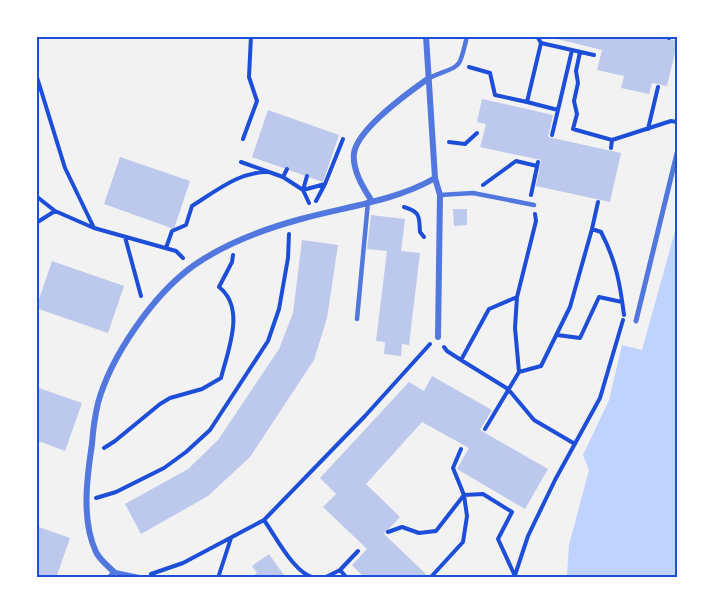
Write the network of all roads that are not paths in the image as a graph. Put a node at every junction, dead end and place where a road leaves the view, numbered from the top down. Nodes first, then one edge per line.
1 (426, 36) edge
2 (466, 36) edge
3 (429, 78) junction
4 (677, 153) edge
5 (435, 178) junction
6 (440, 195) junction
7 (370, 201) junction
8 (534, 205) road end
9 (357, 319) dead end
10 (636, 321) road end
11 (438, 336) road end
12 (114, 572) junction
13 (108, 578) edge
14 (142, 578) edge

1 - 3 street
2 - 3 lane
3 - 5 street
3 - 7 street
4 - 10 street
5 - 6 street
5 - 7 street
6 - 8 lane
6 - 11 street
7 - 9 lane
7 - 12 street
12 - 13 lane
12 - 14 lane

